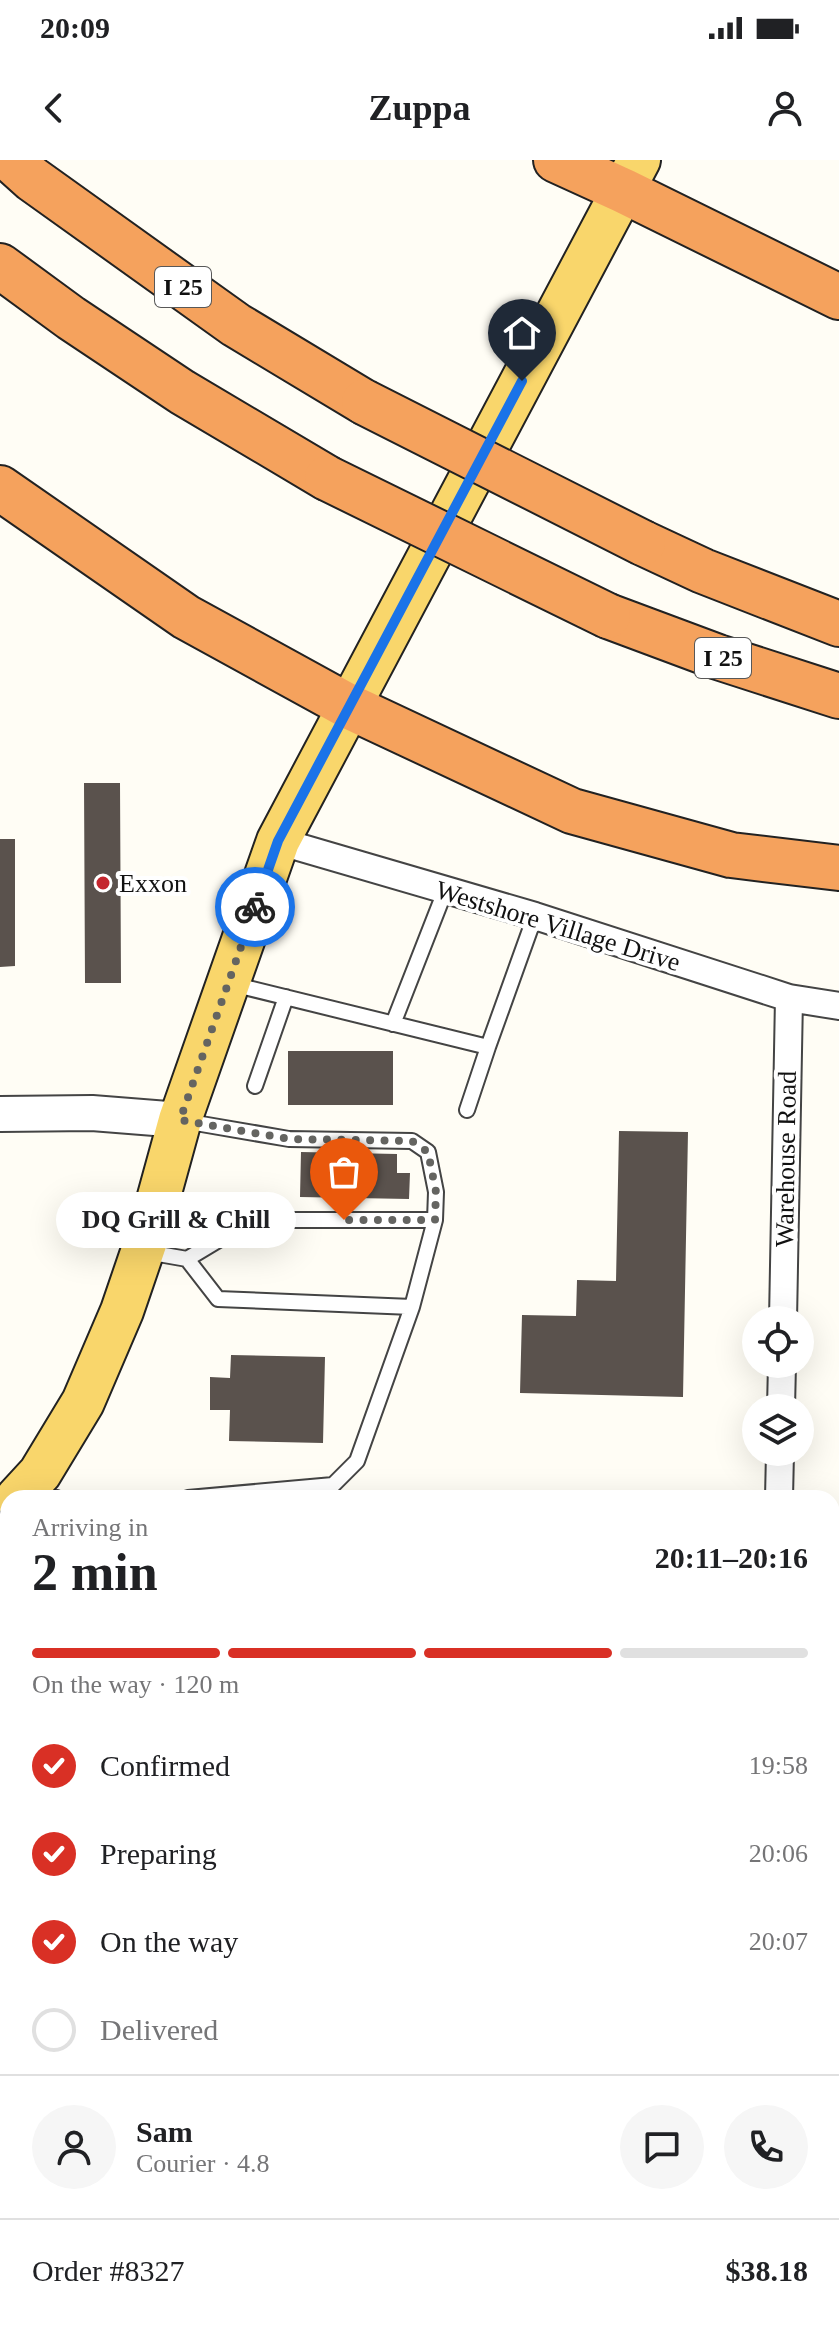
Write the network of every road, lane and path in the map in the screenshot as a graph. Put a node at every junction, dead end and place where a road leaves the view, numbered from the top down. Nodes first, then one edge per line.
1 (11, 160) edge
2 (556, 160) edge
3 (632, 175) edge
4 (0, 266) edge
5 (839, 297) edge
6 (0, 488) edge
7 (839, 624) edge
8 (839, 696) edge
9 (348, 706) junction
10 (278, 841) junction
11 (839, 868) edge
12 (445, 891) junction
13 (535, 916) junction
14 (228, 983) junction
15 (286, 997) junction
16 (789, 998) junction
17 (839, 1006) edge
18 (393, 1024) junction
19 (488, 1047) junction
20 (255, 1086) dead end
21 (467, 1110) dead end
22 (0, 1114) edge
23 (180, 1120) junction
24 (435, 1220) junction
25 (143, 1251) junction
26 (187, 1259) junction
27 (783, 1306) edge
28 (412, 1307) junction
29 (780, 1466) edge
30 (29, 1490) edge
31 (277, 1490) edge
32 (779, 1490) edge

1 - 7 highway, I 25, bridge
2 - 3 highway
3 - 5 highway
3 - 9 main road
4 - 8 highway, I 25, bridge
6 - 9 highway
9 - 10 main road
9 - 11 highway
10 - 12 street, Westshore Village Drive
10 - 14 main road
12 - 13 street, Westshore Village Drive
12 - 18 lane
13 - 16 street, Westshore Village Drive
13 - 19 lane
14 - 15 lane
14 - 23 main road
15 - 18 lane
15 - 20 lane
16 - 17 street, Westshore Village Drive
16 - 27 street, Warehouse Road
18 - 19 lane
19 - 21 lane
22 - 23 street
23 - 24 lane
23 - 25 main road
24 - 26 lane
24 - 28 lane
25 - 26 lane
25 - 30 main road
26 - 28 lane
28 - 31 lane
29 - 32 street

